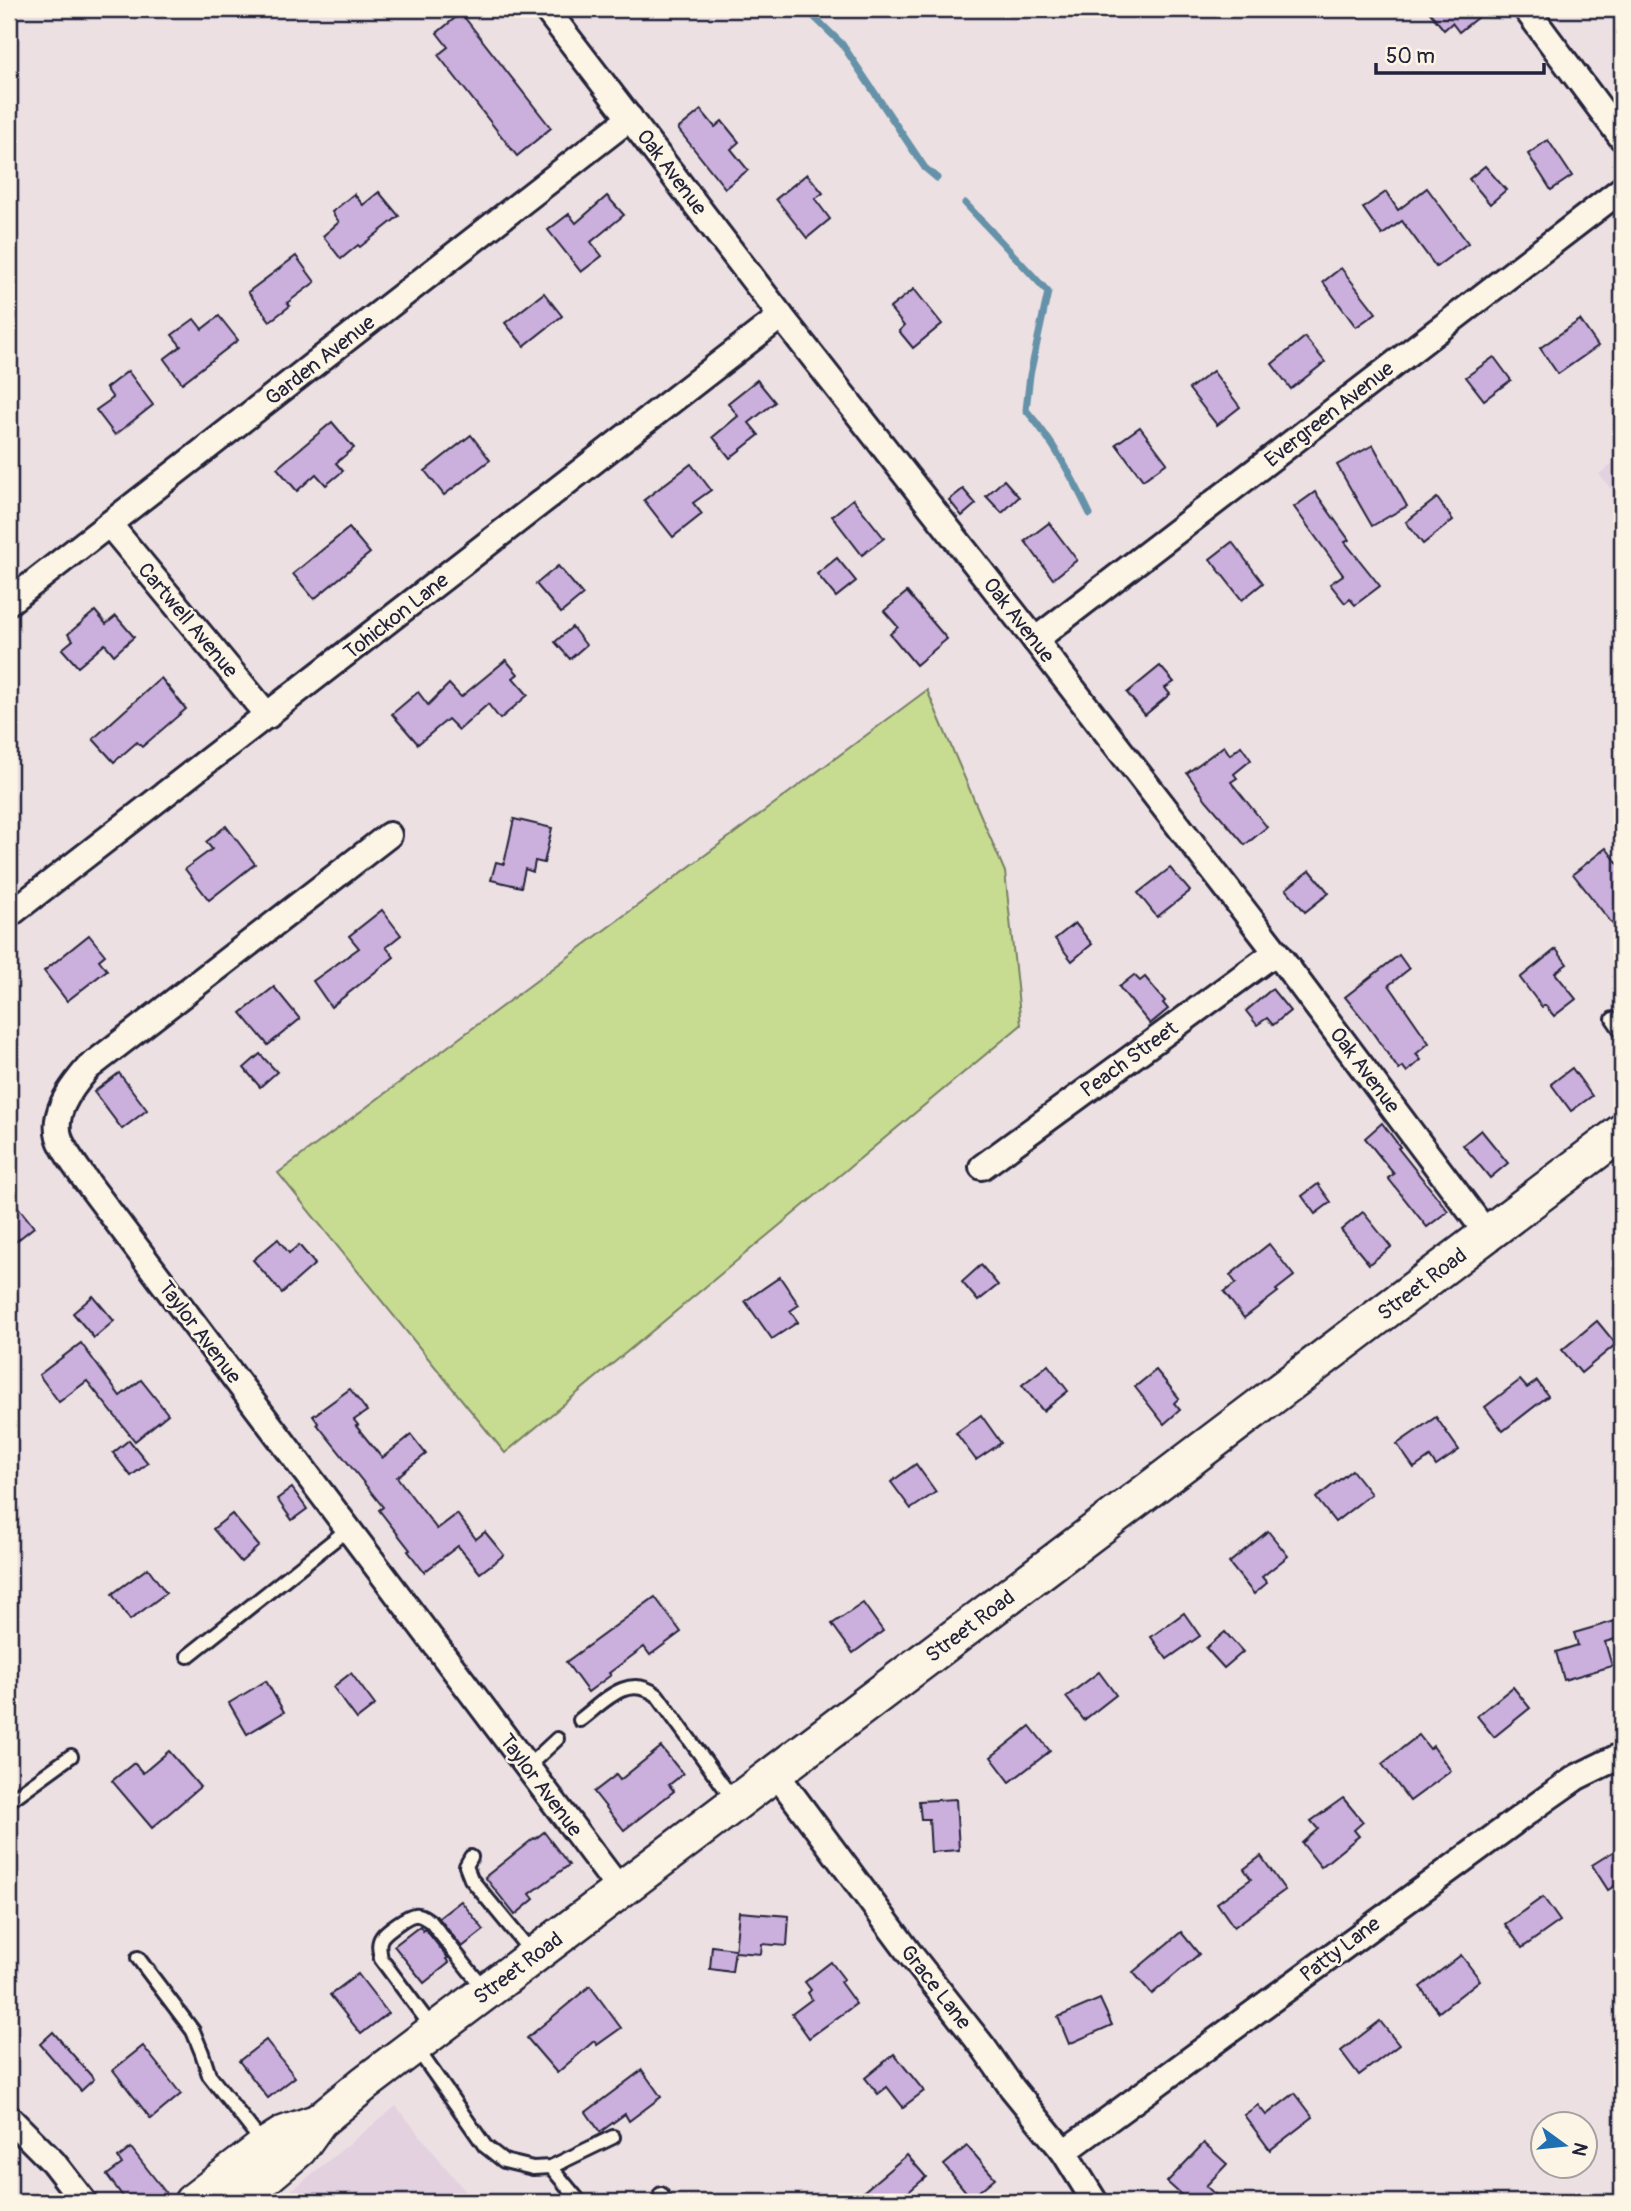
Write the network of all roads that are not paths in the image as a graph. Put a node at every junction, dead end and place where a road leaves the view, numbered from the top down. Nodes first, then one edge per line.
1 (546, 9) edge
2 (1527, 9) edge
3 (630, 118) junction
4 (1622, 138) edge
5 (1622, 189) edge
6 (781, 316) junction
7 (108, 524) junction
8 (9, 602) edge
9 (1035, 640) junction
10 (268, 716) junction
11 (389, 835) dead end
12 (9, 915) edge
13 (1276, 952) junction
14 (1613, 1019) dead end
15 (1622, 1032) edge
16 (1622, 1132) edge
17 (982, 1167) dead end
18 (1488, 1235) junction
19 (348, 1529) junction
20 (188, 1656) dead end
21 (580, 1720) dead end
22 (557, 1739) dead end
23 (1622, 1755) edge
24 (71, 1756) dead end
25 (527, 1767) junction
26 (775, 1772) junction
27 (9, 1801) edge
28 (735, 1803) junction
29 (471, 1857) dead end
30 (620, 1890) junction
31 (534, 1956) junction
32 (138, 1958) dead end
33 (486, 1992) junction
34 (425, 2038) junction
35 (9, 2118) edge
36 (613, 2137) dead end
37 (1064, 2152) junction
38 (272, 2156) junction
39 (551, 2167) junction
40 (84, 2202) edge
41 (192, 2202) edge
42 (236, 2202) edge
43 (580, 2202) edge
44 (1095, 2202) edge

1 - 3 street, Oak Avenue
2 - 4 street
3 - 6 street, Oak Avenue
3 - 7 street, Garden Avenue
5 - 9 street, Evergreen Avenue
6 - 9 street, Oak Avenue
6 - 10 street, Tohickon Lane
7 - 8 street, Garden Avenue
7 - 10 street, Cartwell Avenue
9 - 13 street, Oak Avenue
10 - 12 street, Tohickon Lane
11 - 19 street, Taylor Avenue
13 - 17 street, Peach Street
13 - 18 street, Oak Avenue
14 - 15 lane
16 - 18 main road, Street Road
18 - 26 main road, Street Road
19 - 20 lane
19 - 25 street, Taylor Avenue
21 - 28 lane
22 - 25 lane
23 - 37 street, Patty Lane
24 - 27 lane
25 - 30 street, Taylor Avenue
26 - 28 main road, Street Road
26 - 37 street, Grace Lane
28 - 30 main road, Street Road
29 - 31 lane
30 - 31 main road, Street Road
31 - 33 main road, Street Road
32 - 38 lane
33 - 34 main road, Street Road
33 - 34 lane
34 - 38 main road, Street Road
34 - 39 lane
35 - 40 street
36 - 39 lane
37 - 44 street, Grace Lane
38 - 41 main road, Street Road
38 - 42 main road, Street Road
39 - 43 lane

